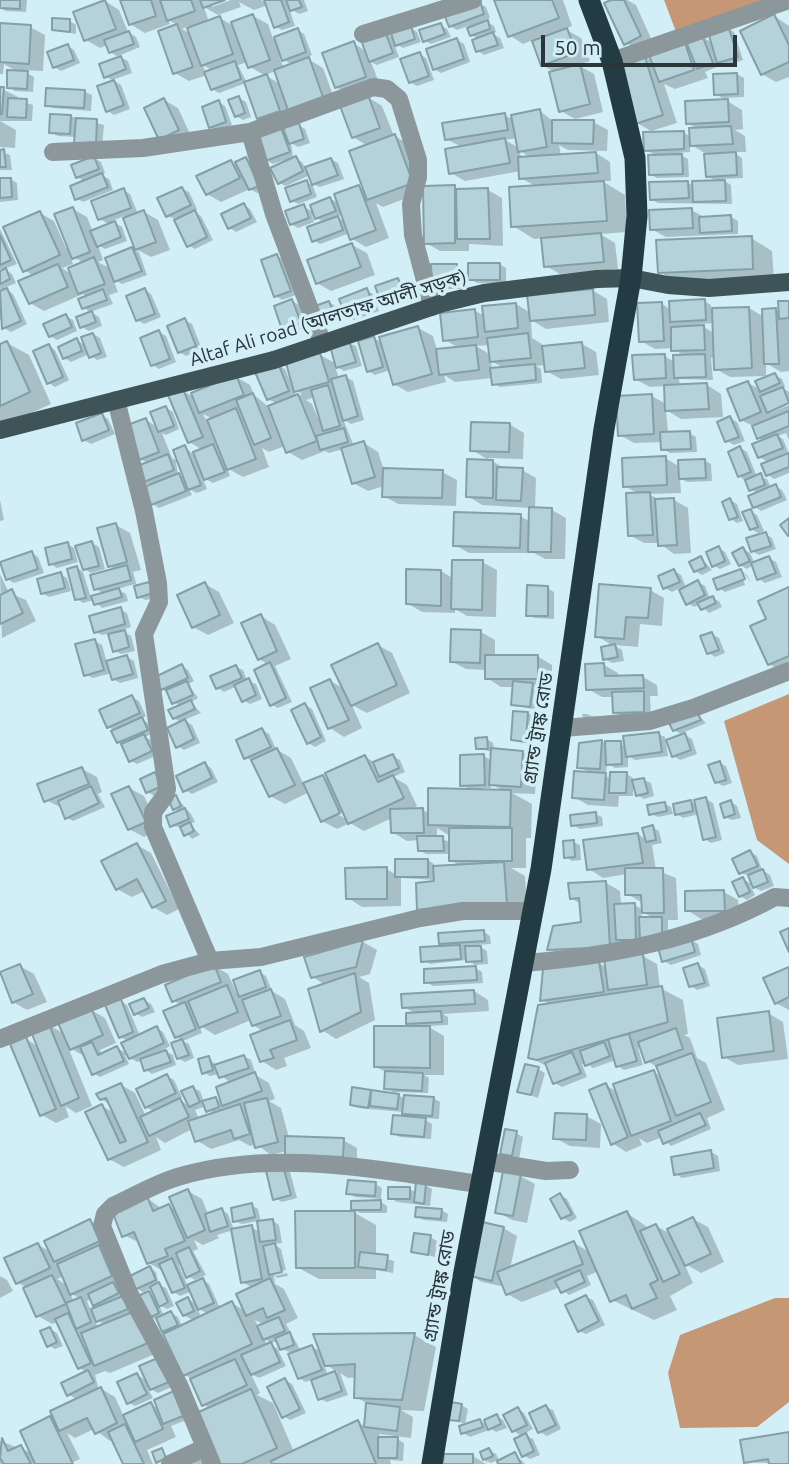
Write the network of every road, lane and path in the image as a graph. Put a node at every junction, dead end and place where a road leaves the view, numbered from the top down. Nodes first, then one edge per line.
1 (473, 0) edge
2 (589, 0) edge
3 (789, 1) edge
4 (363, 34) dead end
5 (612, 61) junction
6 (250, 132) junction
7 (53, 152) dead end
8 (631, 278) junction
9 (789, 282) edge
10 (432, 307) junction
11 (323, 344) junction
12 (116, 400) junction
13 (0, 430) edge
14 (789, 671) edge
15 (563, 728) junction
16 (789, 898) edge
17 (534, 911) junction
18 (210, 961) junction
19 (525, 962) junction
20 (0, 1039) edge
21 (485, 1161) junction
22 (570, 1170) dead end
23 (480, 1184) junction
24 (208, 1456) edge
25 (170, 1464) edge
26 (432, 1464) edge

1 - 4 street
2 - 5 highway, গ্র্যান্ড ট্রাঙ্ক রোড
3 - 5 street
5 - 8 highway, গ্র্যান্ড ট্রাঙ্ক রোড
6 - 7 street
6 - 10 street
6 - 11 street
8 - 9 main road, Altaf Ali road (আলতাফ আলী সড়ক)
8 - 10 main road, Altaf Ali road (আলতাফ আলী সড়ক)
8 - 15 highway, গ্র্যান্ড ট্রাঙ্ক রোড
10 - 11 main road, Altaf Ali road (আলতাফ আলী সড়ক)
11 - 12 main road, Altaf Ali road (আলতাফ আলী সড়ক)
12 - 13 main road, Altaf Ali road (আলতাফ আলী সড়ক)
12 - 18 street
14 - 15 street
15 - 17 highway, গ্র্যান্ড ট্রাঙ্ক রোড
16 - 19 street
17 - 18 street
17 - 19 highway, গ্র্যান্ড ট্রাঙ্ক রোড
18 - 20 street
19 - 21 highway, গ্র্যান্ড ট্রাঙ্ক রোড
21 - 22 street
21 - 23 highway, গ্র্যান্ড ট্রাঙ্ক রোড
23 - 24 street
23 - 26 highway, গ্র্যান্ড ট্রাঙ্ক রোড
24 - 25 street

